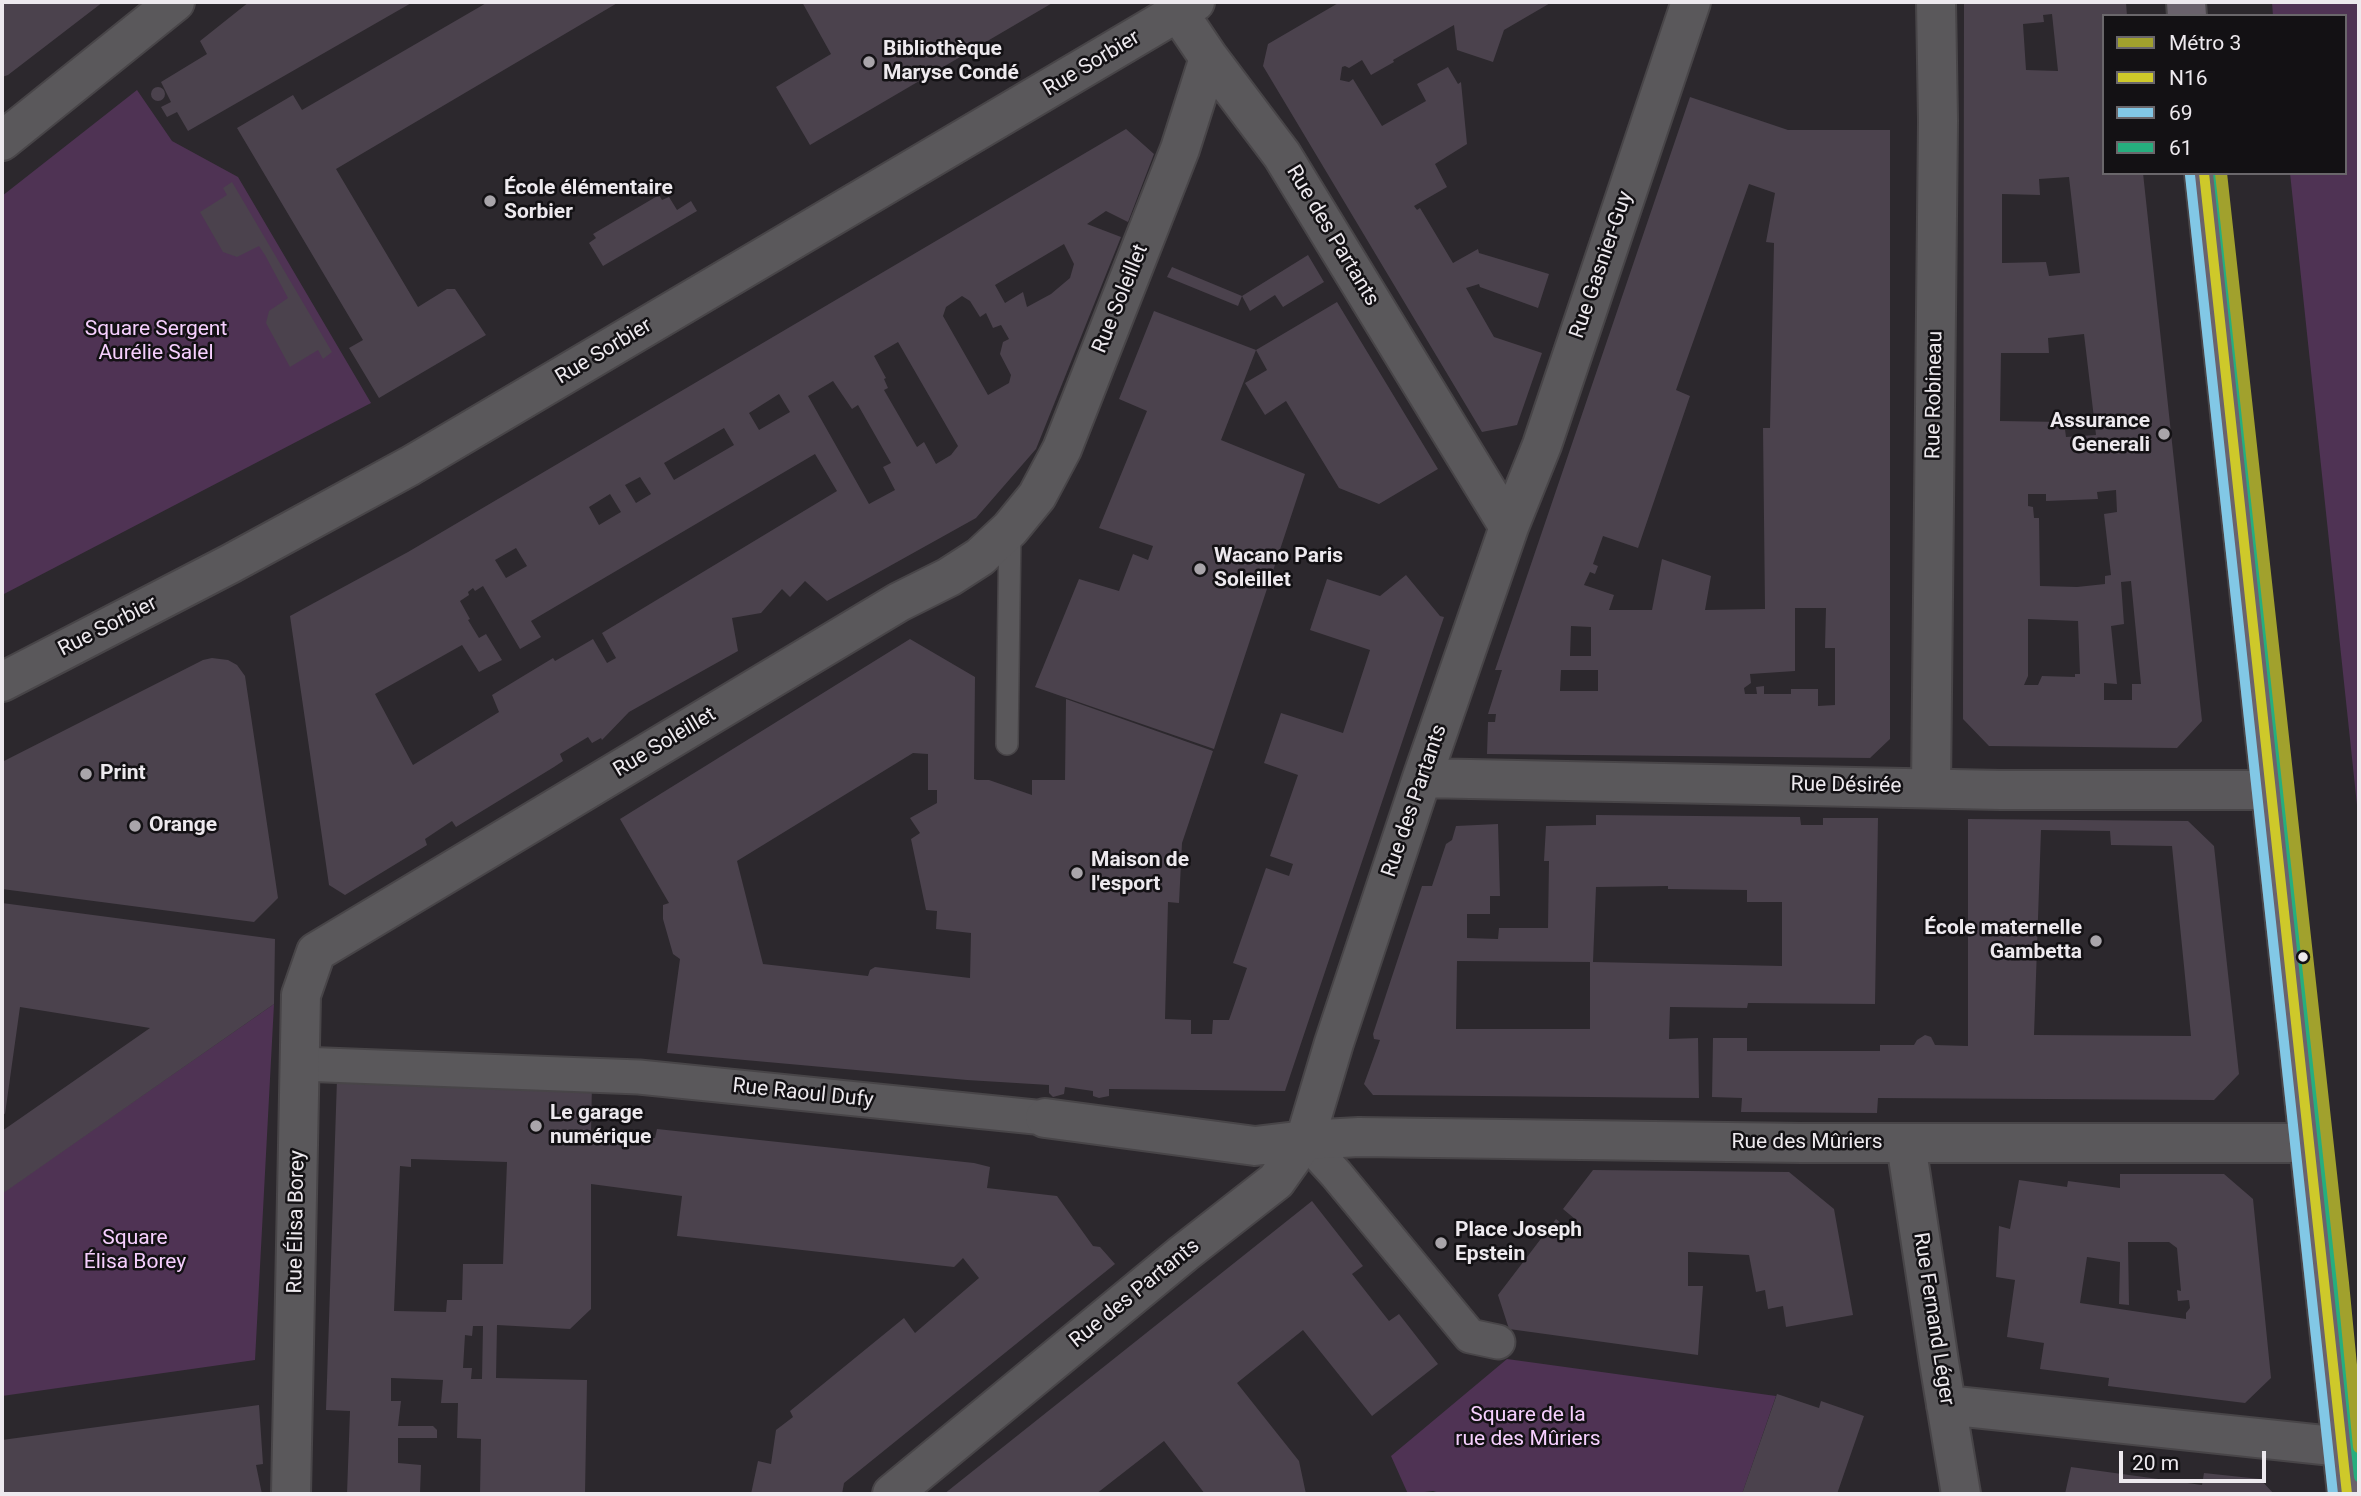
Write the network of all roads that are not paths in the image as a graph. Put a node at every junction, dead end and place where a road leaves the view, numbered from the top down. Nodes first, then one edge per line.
1 (175, 2) edge
2 (1690, 2) edge
3 (1936, 2) edge
4 (1186, 7) edge
5 (1209, 58) junction
6 (10, 128) edge
7 (2204, 175) edge
8 (1509, 527) junction
9 (1010, 529) junction
10 (2, 682) edge
11 (1007, 744) dead end
12 (1422, 778) junction
13 (1931, 788) junction
14 (2271, 790) junction
15 (316, 952) joint
16 (300, 1064) junction
17 (1045, 1118) joint
18 (1305, 1140) junction
19 (2309, 1143) junction
20 (1906, 1144) junction
21 (1498, 1342) dead end
22 (1946, 1405) junction
23 (2342, 1447) junction
24 (291, 1494) edge
25 (892, 1494) edge
26 (1961, 1494) edge
27 (2347, 1494) edge

1 - 6 street
2 - 8 street, Rue Gasnier-Guy
3 - 13 street, Rue Robineau
4 - 5 street, Rue des Partants
4 - 10 street, Rue Sorbier
5 - 8 street, Rue des Partants
5 - 9 street, Rue Soleillet
7 - 14 main road
8 - 12 street, Rue des Partants
9 - 11 lane
9 - 15 street, Rue Soleillet
12 - 13 street, Rue Désirée
12 - 18 street, Rue des Partants
13 - 14 street, Rue Désirée
14 - 19 main road
15 - 16 street, Rue Élisa Borey
16 - 17 street, Rue Raoul Dufy
16 - 24 street, Rue Élisa Borey
17 - 18 street, Rue Raoul Dufy
18 - 20 street, Rue des Mûriers
18 - 21 street
18 - 25 street, Rue des Partants
19 - 20 street, Rue des Mûriers
19 - 23 main road
20 - 22 street, Rue Fernand Léger
22 - 23 street
22 - 26 street, Rue Fernand Léger
23 - 27 main road

